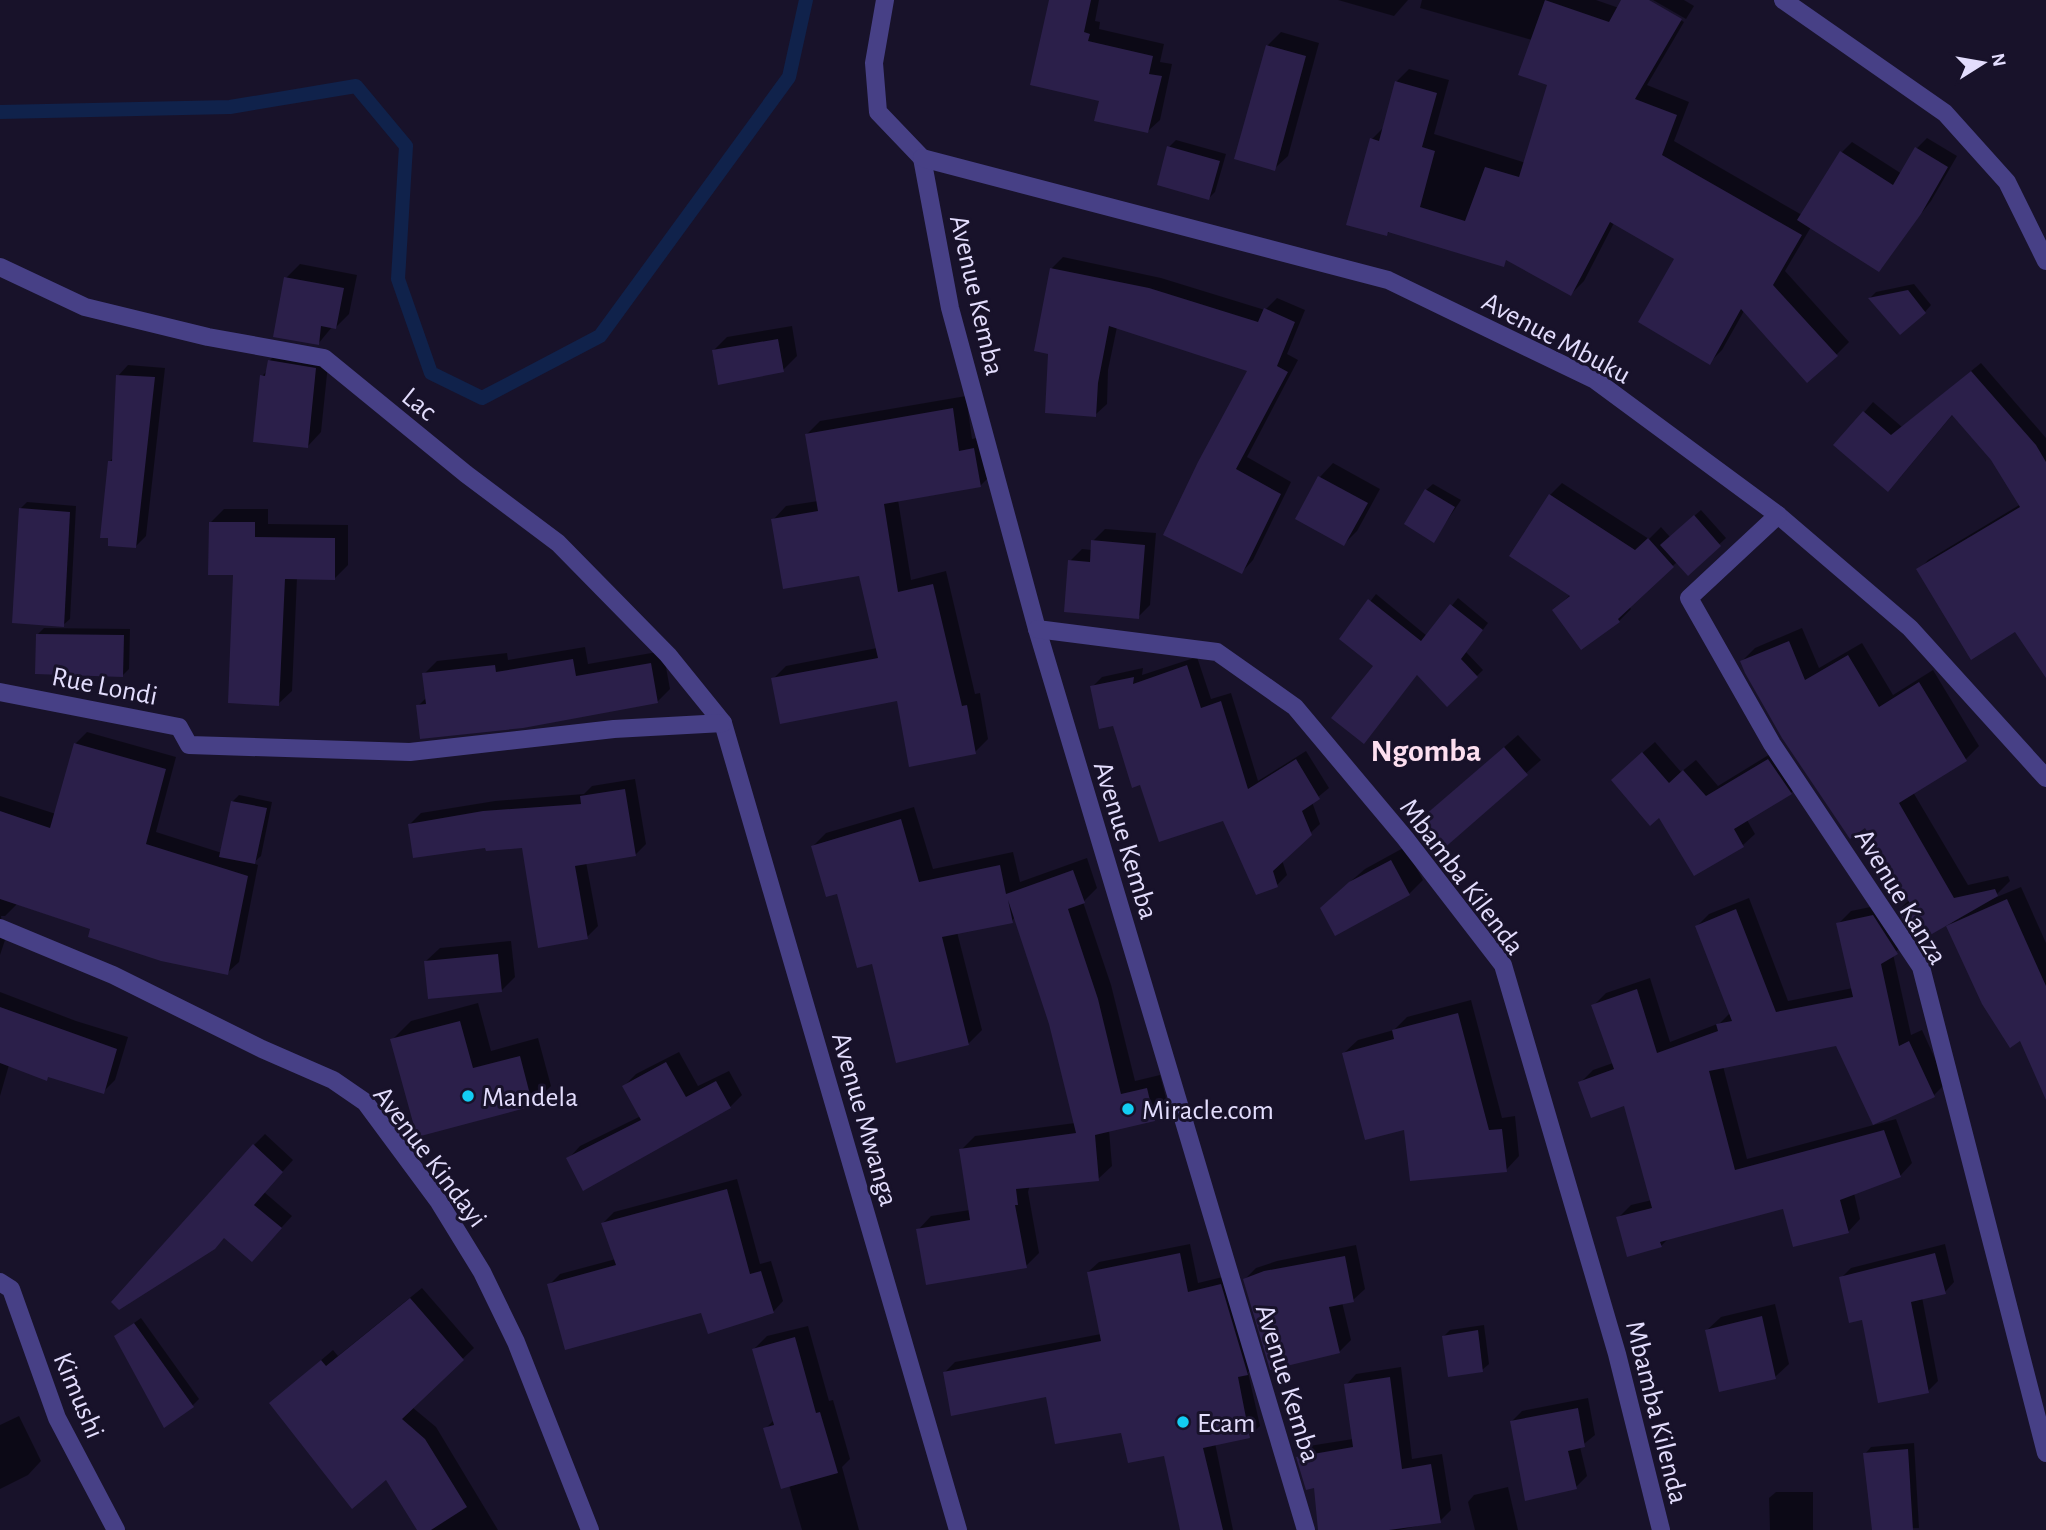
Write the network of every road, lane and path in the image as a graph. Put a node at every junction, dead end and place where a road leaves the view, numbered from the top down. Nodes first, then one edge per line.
1 (885, 0) edge
2 (1783, 0) edge
3 (922, 158) junction
4 (2046, 261) edge
5 (0, 267) edge
6 (1778, 515) junction
7 (1037, 629) junction
8 (0, 692) edge
9 (723, 723) junction
10 (2046, 778) edge
11 (0, 928) edge
12 (0, 1282) edge
13 (2046, 1453) edge
14 (116, 1530) edge
15 (590, 1530) edge
16 (958, 1530) edge
17 (1306, 1530) edge
18 (1661, 1530) edge

1 - 3 street
2 - 4 street
3 - 6 street, Avenue Mbuku
3 - 7 street, Avenue Kemba
5 - 9 street, Lac
6 - 10 street, Avenue Mbuku
6 - 13 street, Avenue Kanza
7 - 17 street, Avenue Kemba
7 - 18 street, Mbamba Kilenda
8 - 9 street, Rue Londi
9 - 16 street, Avenue Mwanga
11 - 15 street, Avenue Kindayi
12 - 14 street, Kimushi

